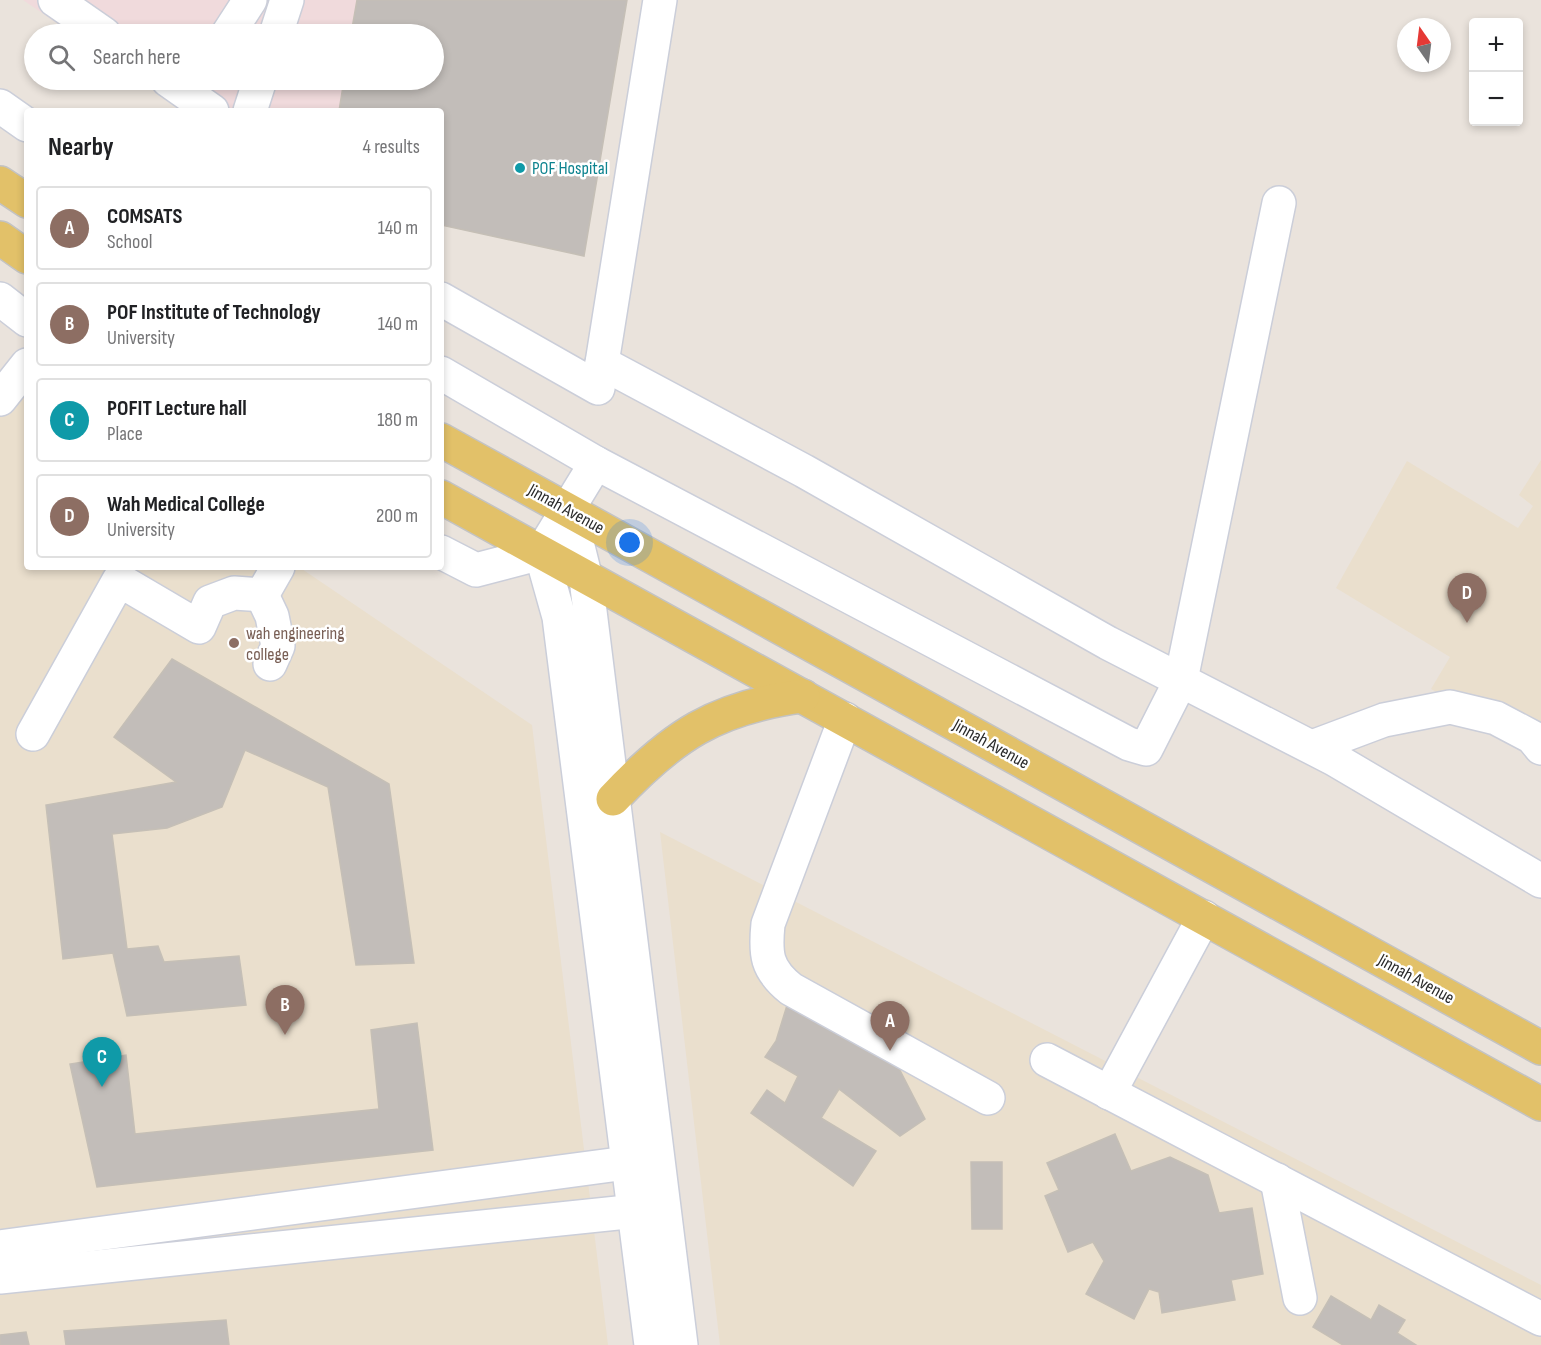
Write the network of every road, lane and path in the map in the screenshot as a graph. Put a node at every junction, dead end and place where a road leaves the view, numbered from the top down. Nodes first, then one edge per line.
1 (55, 0) edge
2 (250, 0) edge
3 (287, 0) edge
4 (660, 0) edge
5 (90, 24) edge
6 (234, 24) edge
7 (279, 24) edge
8 (257, 90) edge
9 (0, 106) edge
10 (251, 108) edge
11 (24, 123) edge
12 (0, 183) edge
13 (24, 199) edge
14 (1279, 203) dead end
15 (0, 238) edge
16 (24, 255) edge
17 (0, 299) edge
18 (444, 301) edge
19 (24, 318) edge
20 (602, 363) junction
21 (24, 369) edge
22 (444, 375) edge
23 (0, 399) edge
24 (444, 442) edge
25 (596, 463) junction
26 (444, 499) edge
27 (569, 510) junction
28 (541, 553) junction
29 (444, 554) edge
30 (586, 579) junction
31 (270, 581) edge
32 (270, 664) dead end
33 (1181, 680) junction
34 (803, 696) junction
35 (845, 719) junction
36 (33, 734) dead end
37 (1312, 747) junction
38 (1541, 748) edge
39 (598, 801) junction
40 (1541, 881) edge
41 (1204, 917) junction
42 (1541, 1048) edge
43 (1047, 1060) dead end
44 (1109, 1093) junction
45 (988, 1098) dead end
46 (1541, 1104) edge
47 (643, 1161) junction
48 (1277, 1180) junction
49 (649, 1210) junction
50 (0, 1247) edge
51 (0, 1277) edge
52 (1300, 1298) dead end
53 (1541, 1319) edge
54 (651, 1345) edge
55 (681, 1345) edge

1 - 5 street
2 - 6 street
3 - 7 street
4 - 20 street
8 - 10 street
9 - 11 street
12 - 13 main road
14 - 33 street
15 - 16 main road
17 - 19 street
18 - 20 street
20 - 33 street
21 - 23 street
22 - 25 street
24 - 27 main road, Jinnah Avenue
25 - 27 street
25 - 33 street
26 - 28 main road
27 - 28 street
27 - 30 street
27 - 42 main road, Jinnah Avenue
28 - 29 street
28 - 30 main road
28 - 39 street
30 - 34 main road
30 - 39 street
31 - 32 street
31 - 36 street
33 - 37 street
34 - 35 main road
34 - 39 main road
35 - 41 main road
35 - 45 street
37 - 38 street
37 - 40 street
39 - 47 street
41 - 44 street
41 - 46 main road
43 - 44 street
44 - 48 street
47 - 49 street
47 - 50 street
48 - 52 street
48 - 53 street
49 - 51 street
49 - 54 street
49 - 55 street

